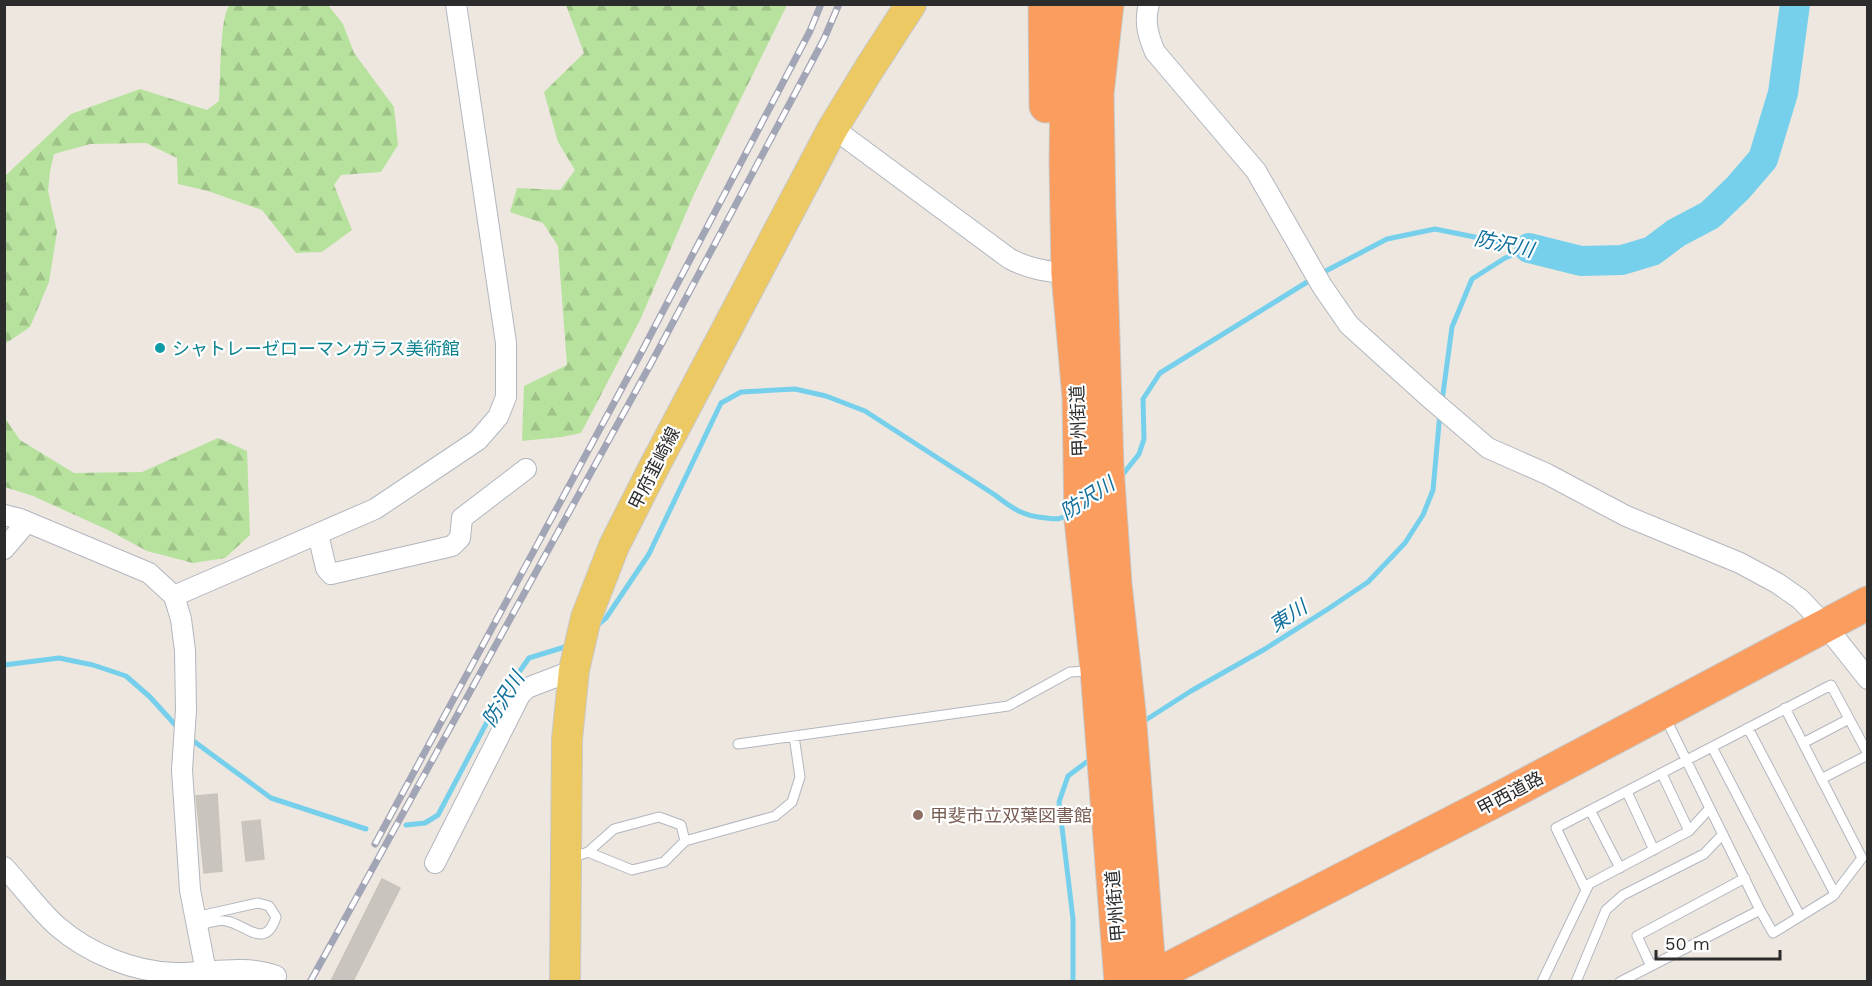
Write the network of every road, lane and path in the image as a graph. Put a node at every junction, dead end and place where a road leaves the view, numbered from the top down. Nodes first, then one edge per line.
1 (456, 4) edge
2 (901, 4) edge
3 (911, 4) edge
4 (1045, 4) edge
5 (1077, 4) edge
6 (1107, 4) edge
7 (1122, 4) edge
8 (1149, 4) edge
9 (869, 69) junction
10 (833, 128) junction
11 (1068, 274) junction
12 (1104, 357) junction
13 (526, 469) dead end
14 (1094, 475) junction
15 (4, 515) edge
16 (27, 522) junction
17 (318, 534) junction
18 (4, 549) edge
19 (174, 596) junction
20 (1868, 603) edge
21 (1825, 625) junction
22 (575, 662) junction
23 (1110, 669) junction
24 (1868, 679) edge
25 (1785, 708) junction
26 (1662, 712) junction
27 (1849, 719) junction
28 (1748, 728) junction
29 (794, 736) junction
30 (1803, 743) junction
31 (738, 744) dead end
32 (1712, 747) junction
33 (1868, 754) edge
34 (1686, 760) junction
35 (1118, 763) junction
36 (1662, 774) junction
37 (1821, 779) junction
38 (1627, 792) junction
39 (1710, 808) junction
40 (1590, 810) junction
41 (1689, 831) junction
42 (1723, 834) junction
43 (685, 841) junction
44 (1654, 850) junction
45 (577, 856) junction
46 (435, 863) dead end
47 (4, 867) edge
48 (1620, 868) junction
49 (1745, 878) junction
50 (1586, 890) junction
51 (1835, 894) junction
52 (1760, 910) junction
53 (1800, 916) junction
54 (196, 921) junction
55 (1651, 966) junction
56 (207, 976) edge
57 (276, 976) dead end
58 (1141, 980) edge
59 (565, 981) edge
60 (1542, 981) edge
61 (1576, 981) edge
62 (1620, 981) edge

1 - 17 street
2 - 9 main road
3 - 9 main road, 甲府韮崎線
4 - 11 highway
5 - 11 highway, 甲州街道
6 - 12 highway, 甲州街道
7 - 12 highway
8 - 21 street
9 - 10 main road, 甲府韮崎線
10 - 11 street
10 - 22 main road, 甲府韮崎線
11 - 14 highway, 甲州街道
12 - 14 highway, 甲州街道
13 - 17 street
14 - 23 highway, 甲州街道
14 - 23 highway, 甲州街道
15 - 16 street
16 - 18 street
16 - 19 street
17 - 19 street
19 - 54 street
20 - 21 highway, 甲西道路
21 - 24 street
21 - 26 highway, 甲西道路
22 - 45 main road, 甲府韮崎線
22 - 46 street
23 - 29 lane
23 - 35 highway, 甲州街道
23 - 35 highway, 甲州街道
25 - 27 lane
25 - 28 lane
25 - 30 lane
26 - 34 lane
26 - 58 highway, 甲西道路
27 - 30 lane
27 - 33 lane
28 - 32 lane
28 - 51 lane
29 - 31 lane
29 - 43 lane
30 - 37 lane
32 - 34 lane
32 - 53 lane
33 - 37 lane
34 - 36 lane
34 - 39 lane
35 - 58 highway, 甲州街道
36 - 38 lane
36 - 41 lane
37 - 51 lane
38 - 40 lane
38 - 44 lane
39 - 41 lane
39 - 42 lane
40 - 48 lane
40 - 50 lane
41 - 44 lane
42 - 49 lane
42 - 61 lane
43 - 45 lane
43 - 45 lane
44 - 48 lane
45 - 59 main road, 甲府韮崎線
47 - 56 street
48 - 50 lane
49 - 52 lane
49 - 55 lane
50 - 60 lane
51 - 53 lane
52 - 53 lane
52 - 55 lane
54 - 54 lane
54 - 56 street
55 - 62 lane
56 - 57 street

